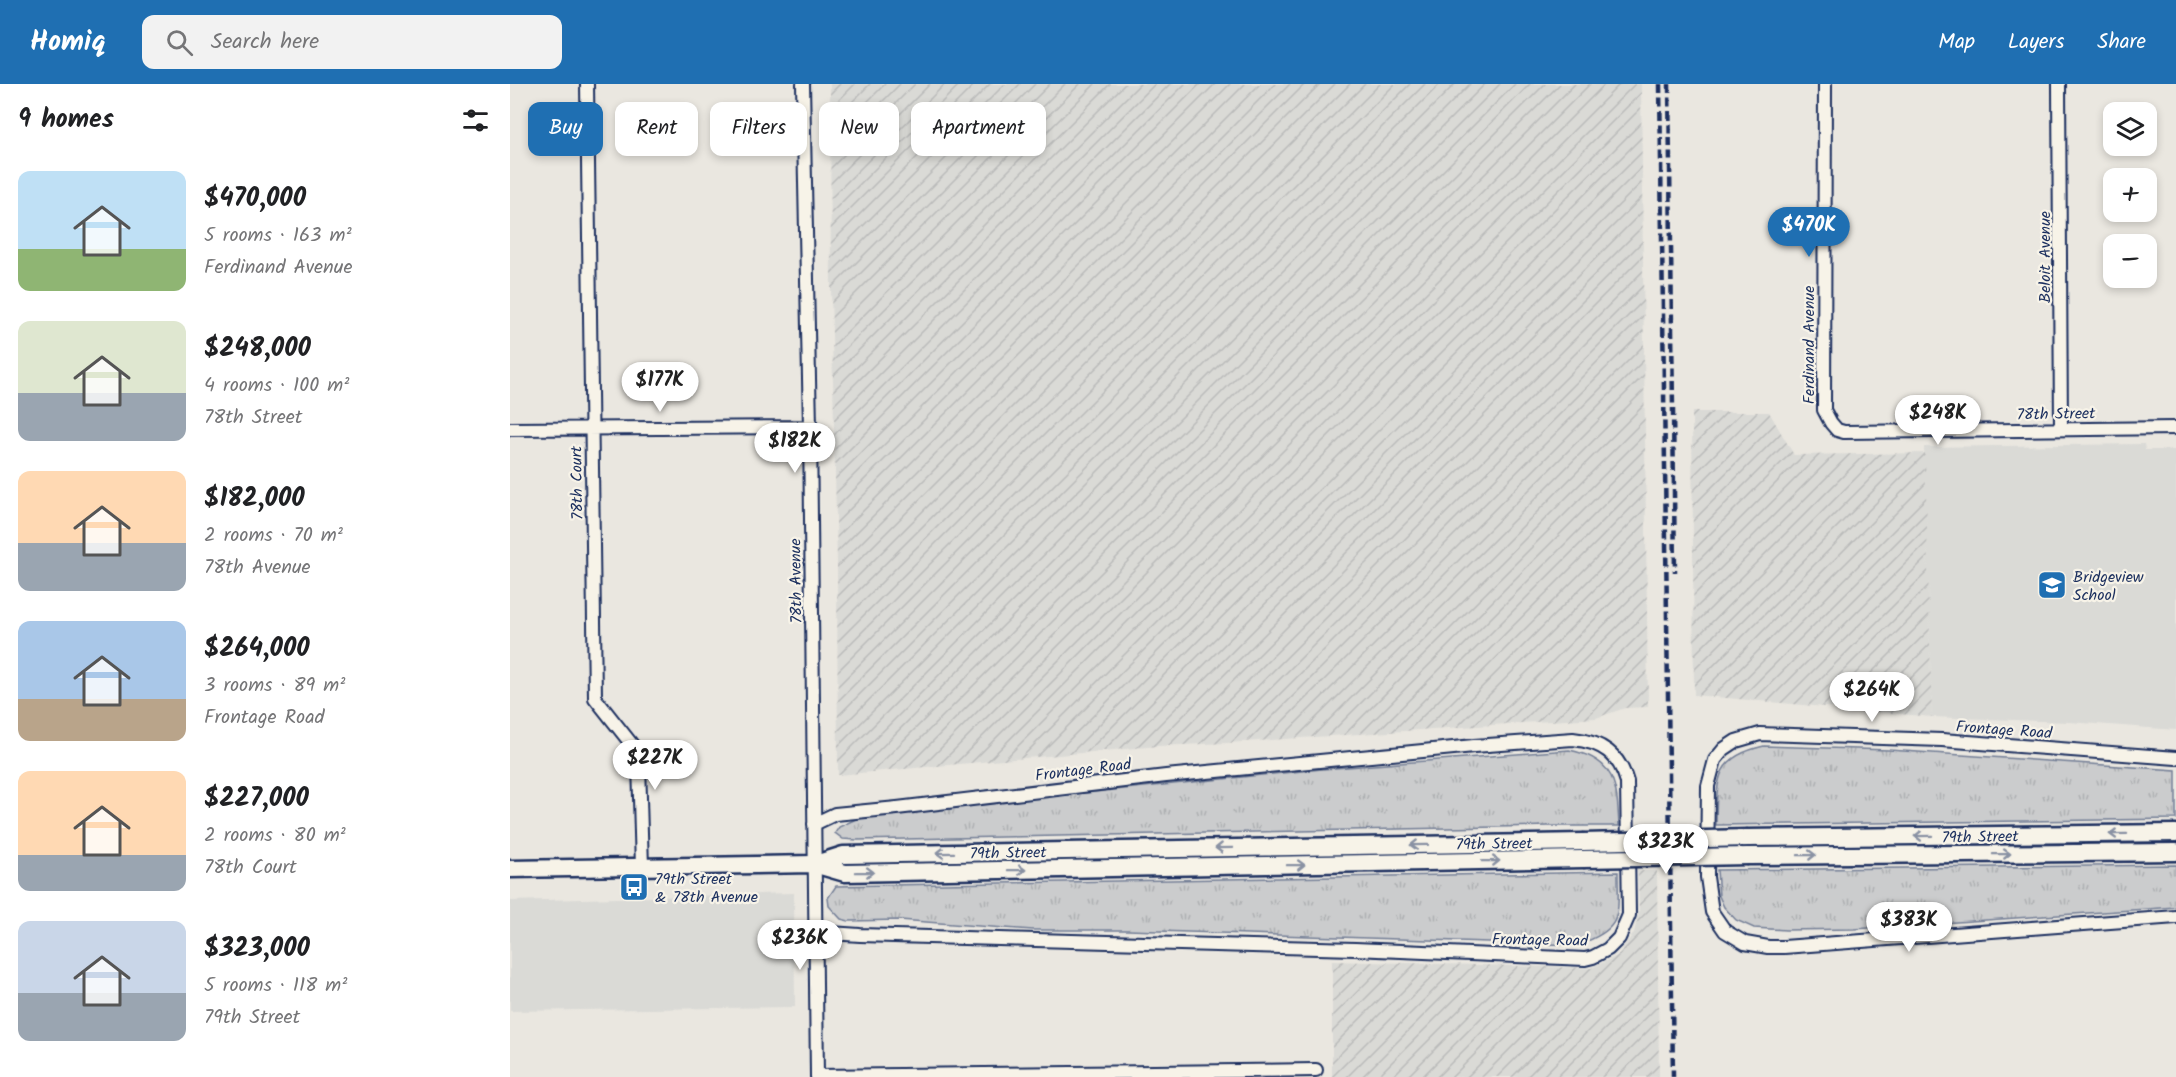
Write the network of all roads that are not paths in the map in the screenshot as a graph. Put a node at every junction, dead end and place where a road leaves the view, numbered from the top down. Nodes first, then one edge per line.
1 (587, 84) edge
2 (803, 84) edge
3 (1825, 84) edge
4 (2059, 84) edge
5 (1831, 423) joint
6 (810, 427) junction
7 (592, 428) junction
8 (2176, 428) edge
9 (510, 429) edge
10 (2061, 429) junction
11 (2176, 758) edge
12 (813, 824) junction
13 (2176, 833) edge
14 (2176, 852) edge
15 (814, 864) junction
16 (642, 868) junction
17 (510, 869) edge
18 (2176, 917) edge
19 (815, 932) junction
20 (1316, 1070) dead end
21 (817, 1077) edge

1 - 7 street, 78th Court
2 - 6 street, 78th Avenue
3 - 5 street, Ferdinand Avenue
4 - 10 street, Beloit Avenue
5 - 10 street, 78th Street
6 - 7 street
6 - 12 street, 78th Avenue
7 - 9 street
7 - 16 street, 78th Court
8 - 10 street, 78th Street
11 - 18 street, Frontage Road
12 - 15 street, 78th Avenue
12 - 19 street, Frontage Road
13 -> 15 main road, 79th Street, bridge
15 -> 14 main road, 79th Street, bridge
15 - 16 main road, 79th Street
15 - 19 street, 78th Avenue
16 - 17 main road, 79th Street
19 - 21 street, 78th Avenue
20 - 21 street

